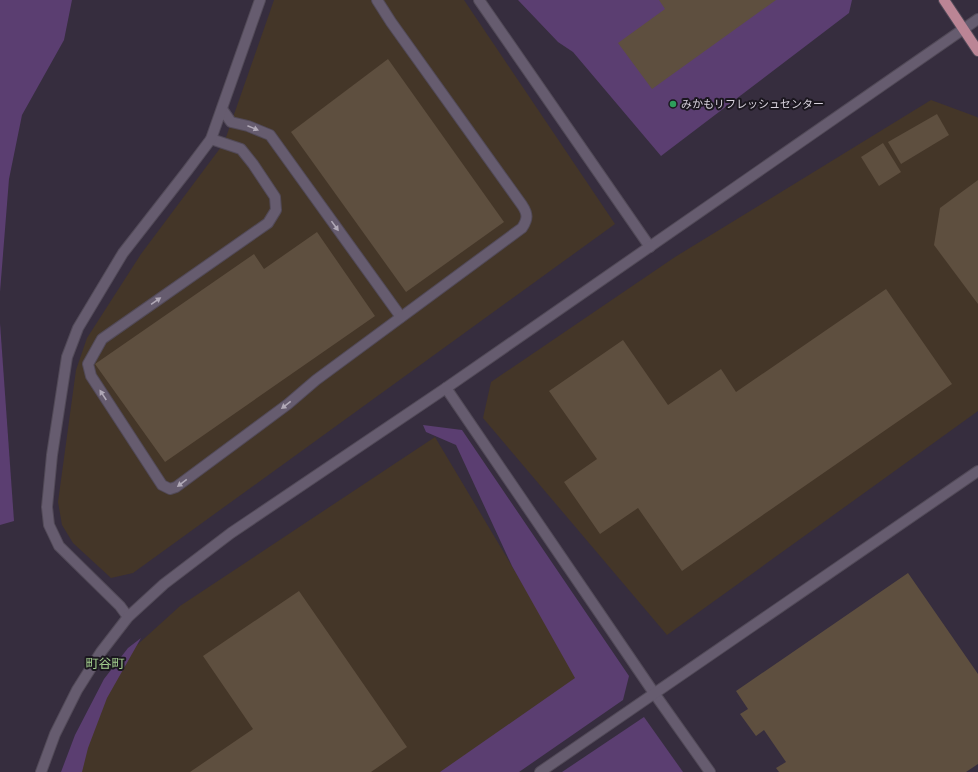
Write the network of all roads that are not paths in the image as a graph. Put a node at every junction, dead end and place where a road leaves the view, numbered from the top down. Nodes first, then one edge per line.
1 (260, 0) edge
2 (377, 0) edge
3 (479, 0) edge
4 (944, 0) edge
5 (978, 19) edge
6 (963, 30) junction
7 (978, 51) edge
8 (222, 109) junction
9 (211, 139) junction
10 (650, 247) junction
11 (401, 317) junction
12 (446, 388) junction
13 (978, 471) edge
14 (128, 616) junction
15 (654, 693) junction
16 (41, 772) edge
17 (540, 772) edge
18 (710, 772) edge

1 - 8 street
2 - 11 street
3 - 10 street
4 - 6 main road
5 - 6 street
6 - 7 main road
6 - 10 street
8 - 9 street
8 -> 11 street
11 -> 9 street
9 - 14 street
10 - 12 street
12 - 14 street
12 - 15 street
13 - 15 street
14 - 16 street
15 - 17 street
15 - 18 street

